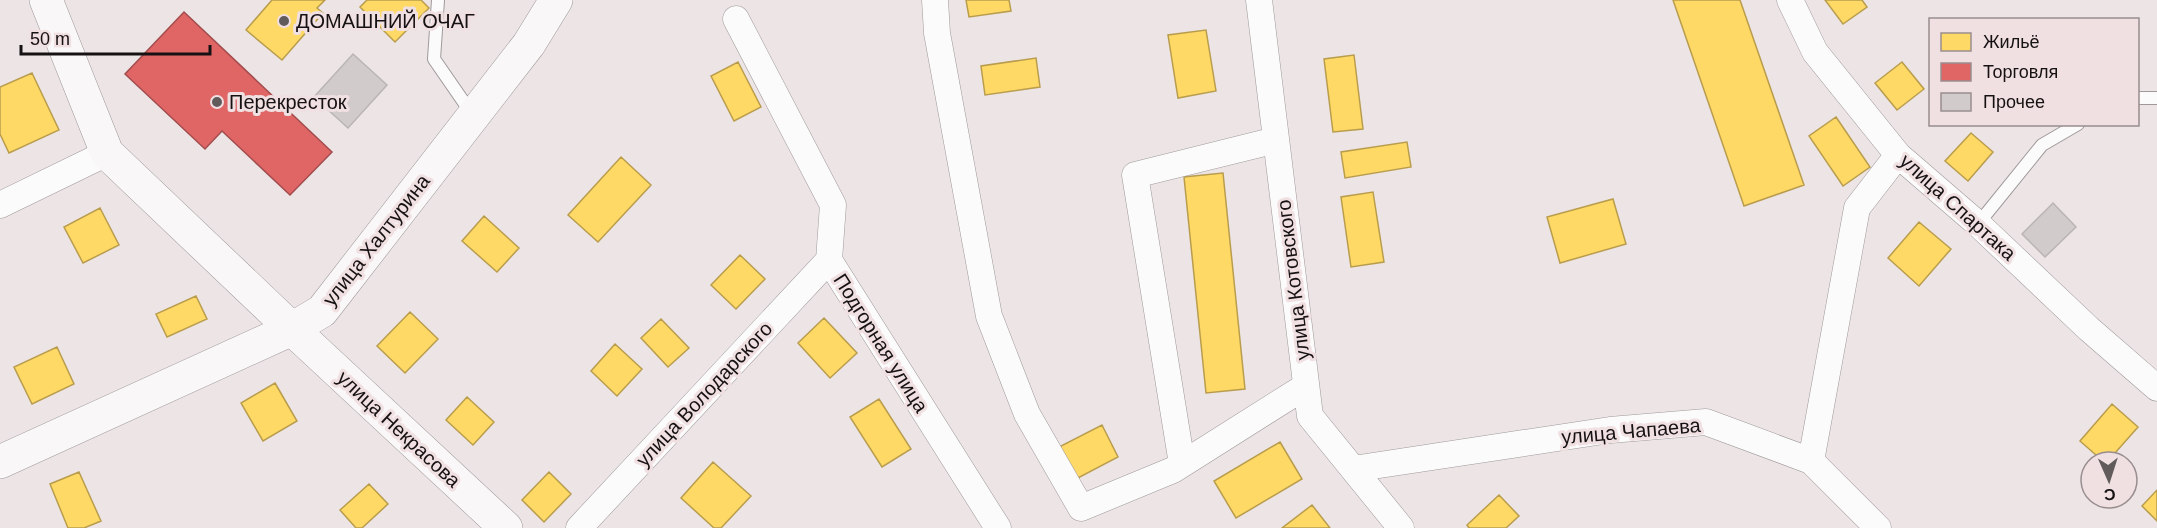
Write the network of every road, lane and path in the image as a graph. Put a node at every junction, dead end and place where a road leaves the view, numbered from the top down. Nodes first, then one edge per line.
1 (46, 0) edge
2 (438, 0) edge
3 (556, 0) edge
4 (935, 0) edge
5 (1259, 0) edge
6 (1790, 0) edge
7 (736, 19) dead end
8 (2139, 98) edge
9 (2157, 99) edge
10 (473, 115) junction
11 (2075, 126) edge
12 (1276, 140) junction
13 (108, 153) junction
14 (1898, 155) junction
15 (0, 205) edge
16 (1978, 224) junction
17 (829, 260) junction
18 (292, 329) junction
19 (1306, 386) junction
20 (2157, 388) edge
21 (1810, 461) junction
22 (0, 462) edge
23 (1182, 464) junction
24 (1353, 469) junction
25 (506, 528) edge
26 (579, 528) edge
27 (998, 528) edge
28 (1401, 528) edge
29 (1878, 528) edge

1 - 13 main road
2 - 10 lane
3 - 10 main road, улица Халтурина
4 - 23 street
5 - 12 street, улица Котовского
6 - 14 street, улица Спартака
7 - 17 street, Подгорная улица
8 - 9 lane
10 - 18 main road, улица Халтурина
11 - 16 lane
12 - 19 street, улица Котовского
12 - 23 street
13 - 15 street
13 - 18 main road, улица Некрасова
14 - 16 street, улица Спартака
14 - 21 street
16 - 20 street, улица Спартака
17 - 26 street, улица Володарского
17 - 27 street, Подгорная улица
18 - 22 main road, улица Халтурина
18 - 25 main road, улица Некрасова
19 - 23 street
19 - 24 street, улица Котовского
21 - 24 street, улица Чапаева
21 - 29 street, улица Чапаева
24 - 28 street, улица Котовского

